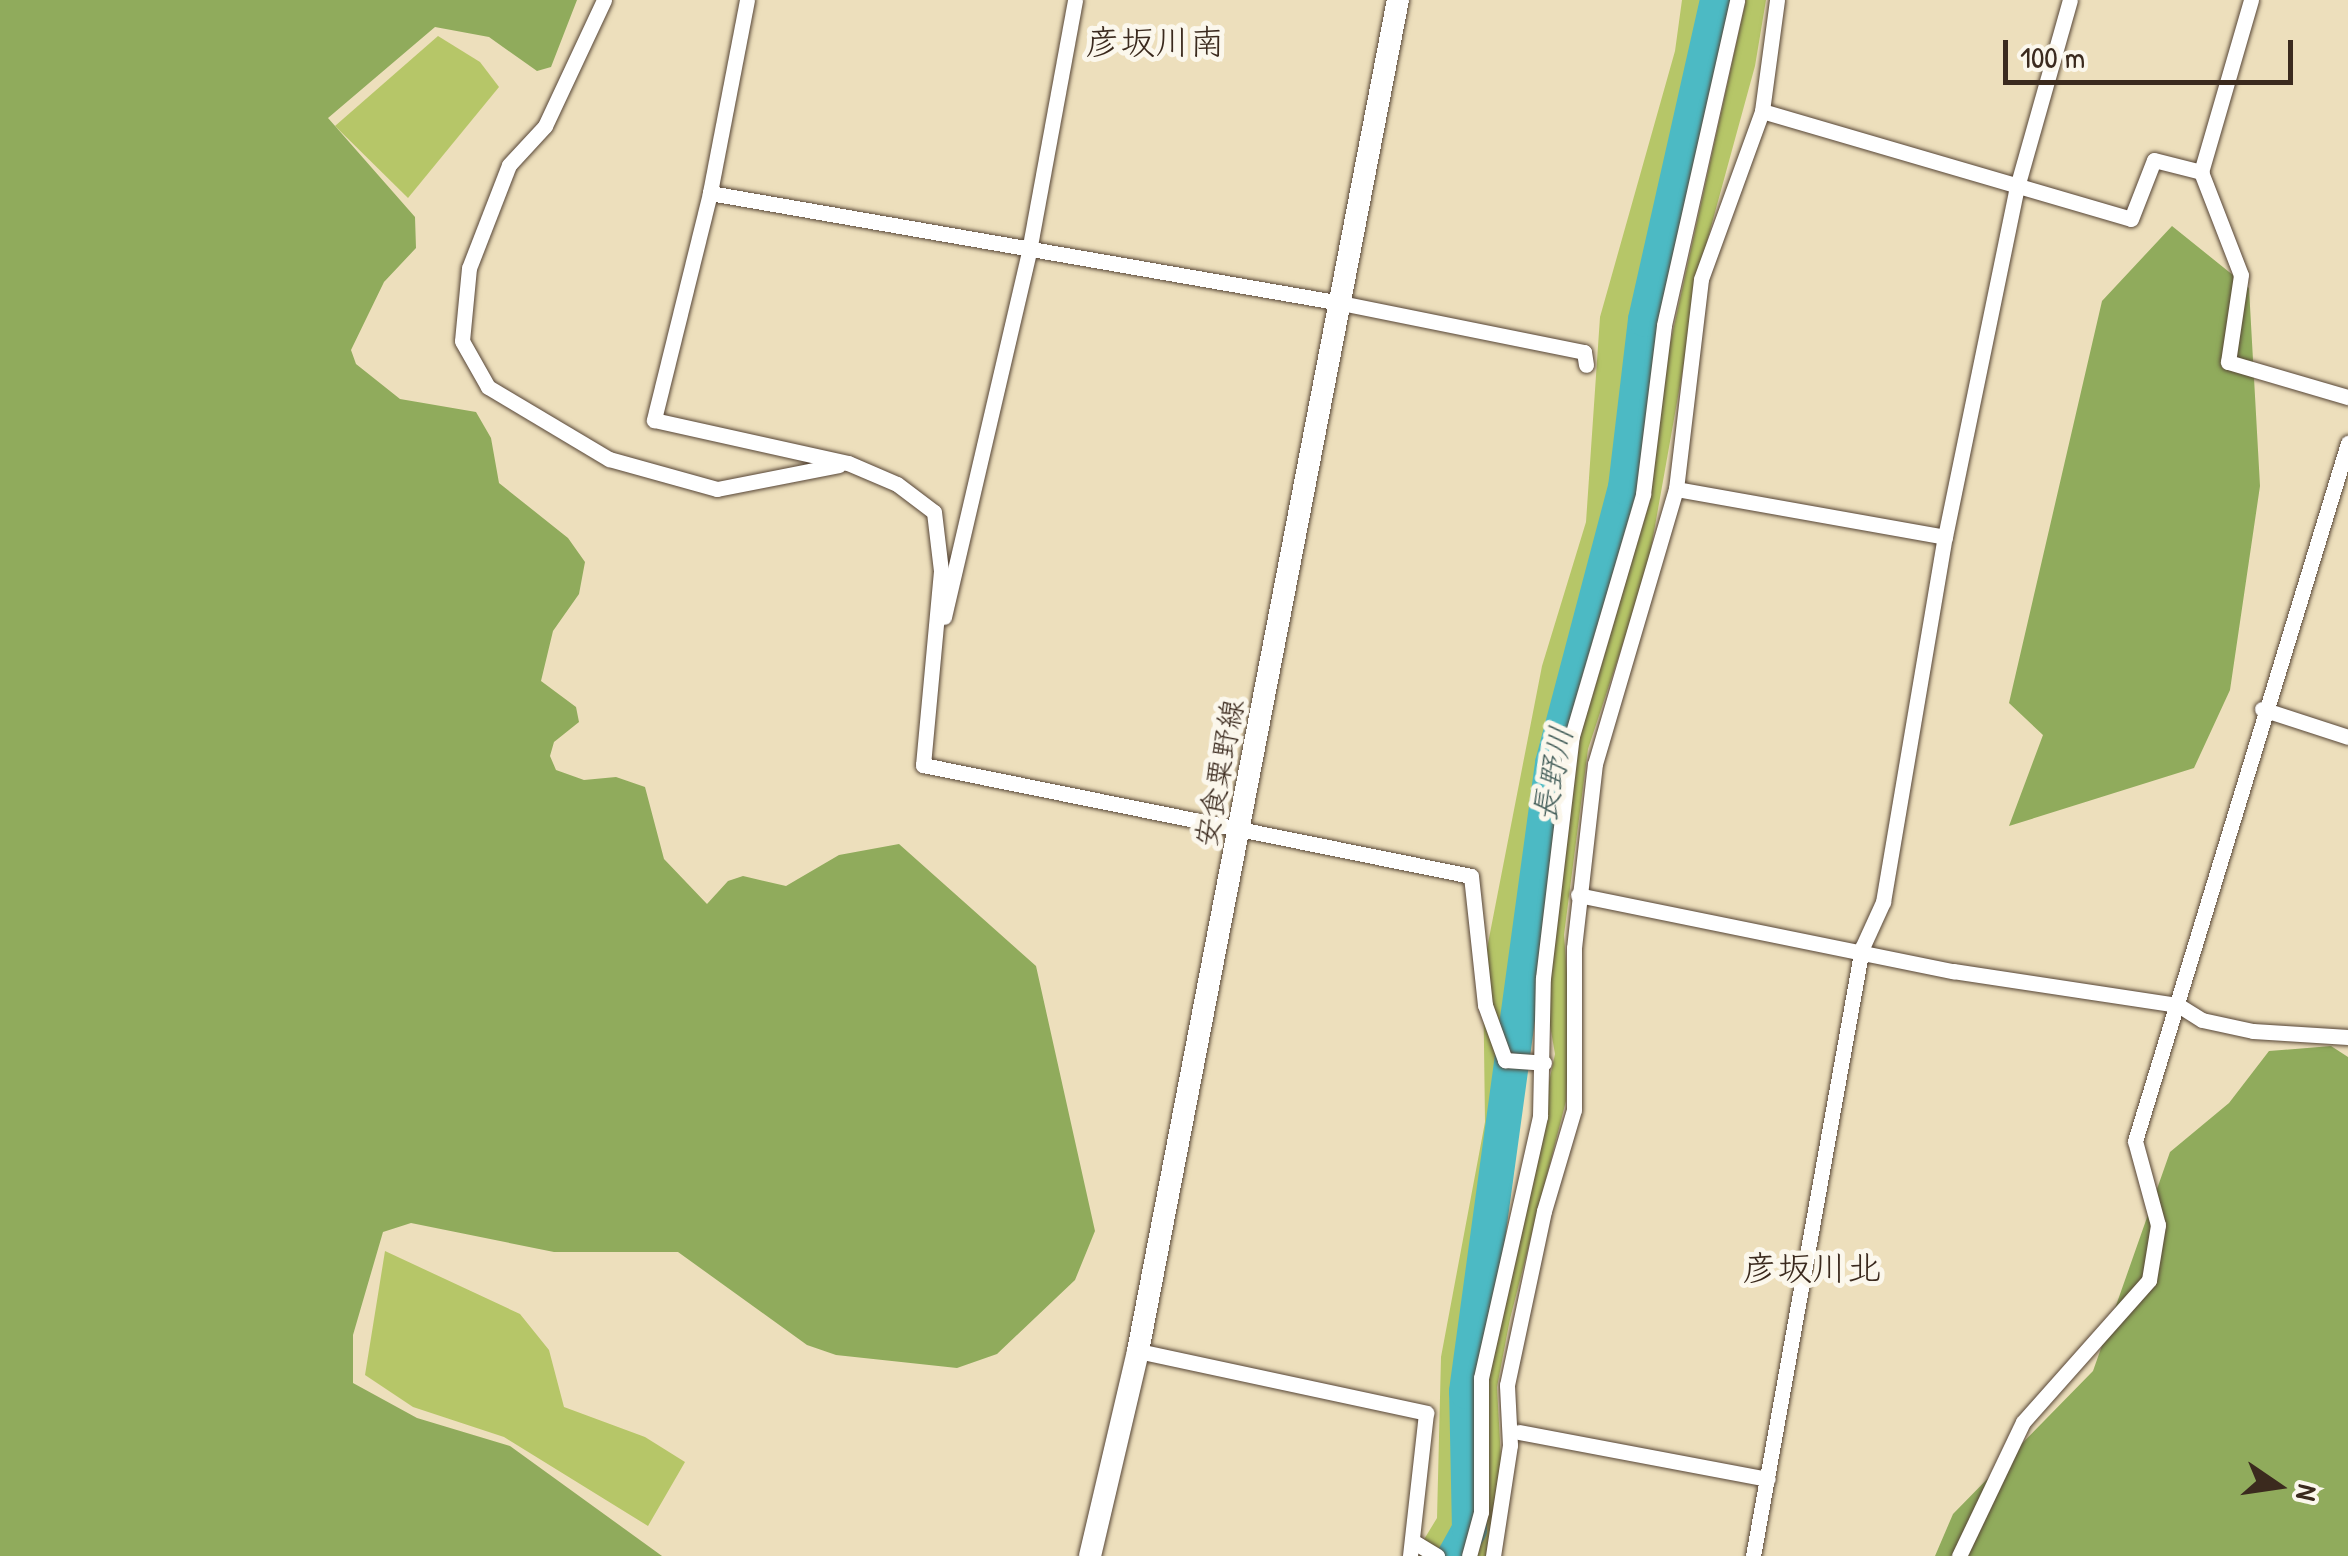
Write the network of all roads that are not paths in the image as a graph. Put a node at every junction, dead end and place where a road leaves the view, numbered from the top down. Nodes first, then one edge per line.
1 (604, 0) edge
2 (747, 0) edge
3 (1075, 0) edge
4 (1398, 0) edge
5 (1737, 0) edge
6 (1777, 0) edge
7 (2070, 0) edge
8 (2250, 0) edge
9 (1762, 111) junction
10 (2202, 172) junction
11 (2017, 187) junction
12 (710, 192) junction
13 (1030, 251) junction
14 (1341, 304) junction
15 (1586, 364) dead end
16 (2348, 397) edge
17 (2348, 443) edge
18 (848, 463) junction
19 (1676, 489) junction
20 (1946, 538) junction
21 (926, 694) junction
22 (2262, 709) junction
23 (2348, 737) edge
24 (1238, 832) junction
25 (1578, 896) junction
26 (1862, 948) junction
27 (2178, 1006) junction
28 (2348, 1036) edge
29 (1541, 1063) junction
30 (1138, 1351) junction
31 (1519, 1432) dead end
32 (1768, 1480) junction
33 (1412, 1549) edge
34 (1436, 1555) edge
35 (1090, 1556) edge
36 (1468, 1556) edge
37 (1493, 1556) edge
38 (1752, 1556) edge
39 (1958, 1556) edge

1 - 18 street
2 - 12 street
3 - 13 street
4 - 14 main road, 安食粟野線
5 - 29 street
6 - 9 street
7 - 11 street
8 - 10 street
9 - 11 street
9 - 19 street
10 - 11 street
10 - 16 street
11 - 20 street
12 - 13 street
12 - 18 street
13 - 14 street
13 - 21 street
14 - 15 street
14 - 24 main road, 安食粟野線
17 - 22 street
18 - 21 street
19 - 20 street
19 - 25 street
20 - 26 street
21 - 24 street
22 - 23 street
22 - 27 street
24 - 29 street
24 - 30 main road, 安食粟野線
25 - 26 street
25 - 37 street
26 - 27 street
26 - 32 street
27 - 28 street
27 - 39 street
29 - 36 street
30 - 33 street
30 - 35 main road, 安食粟野線
31 - 32 street
32 - 38 street
33 - 34 street

